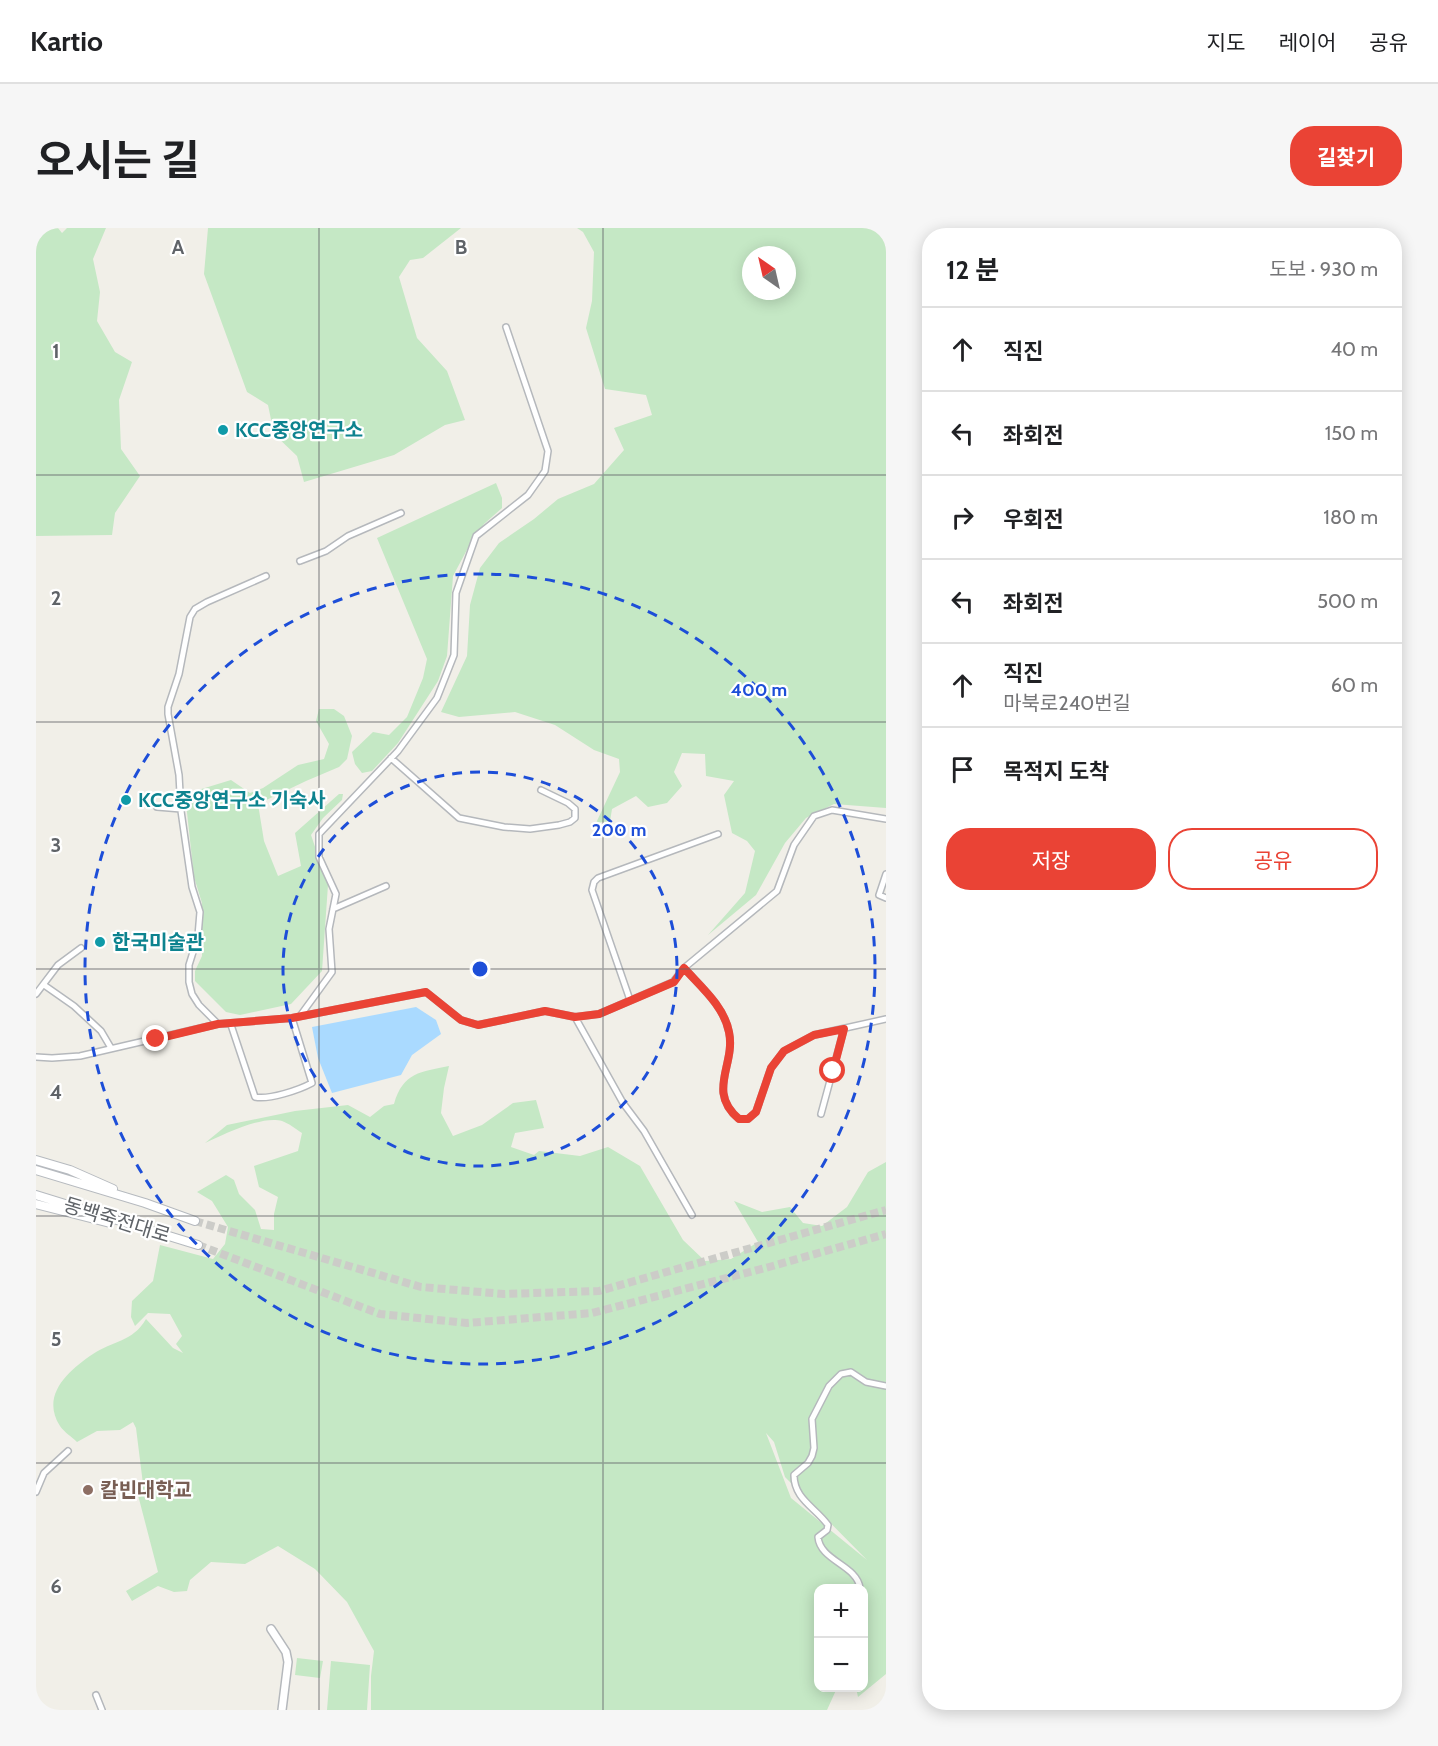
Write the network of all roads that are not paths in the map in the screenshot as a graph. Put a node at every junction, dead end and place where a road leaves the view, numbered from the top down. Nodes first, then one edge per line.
1 (506, 327) dead end
2 (401, 513) dead end
3 (300, 561) dead end
4 (266, 576) dead end
5 (391, 758) junction
6 (540, 790) dead end
7 (157, 807) dead end
8 (181, 809) junction
9 (886, 819) edge
10 (718, 834) dead end
11 (886, 874) edge
12 (386, 886) dead end
13 (886, 898) edge
14 (333, 909) junction
15 (81, 948) dead end
16 (684, 968) junction
17 (44, 985) junction
18 (36, 994) edge
19 (630, 1000) junction
20 (300, 1016) junction
21 (575, 1017) junction
22 (292, 1018) junction
23 (886, 1019) edge
24 (218, 1024) junction
25 (231, 1025) junction
26 (844, 1029) junction
27 (111, 1048) junction
28 (36, 1057) edge
29 (821, 1114) dead end
30 (36, 1160) edge
31 (36, 1170) edge
32 (36, 1195) edge
33 (145, 1203) junction
34 (36, 1204) edge
35 (692, 1215) dead end
36 (195, 1221) tunnel mouth
37 (149, 1230) junction
38 (198, 1245) tunnel mouth
39 (886, 1386) edge
40 (68, 1451) dead end
41 (36, 1492) edge
42 (859, 1584) edge
43 (271, 1629) dead end
44 (96, 1695) dead end
45 (102, 1710) edge
46 (282, 1710) edge

1 - 5 street
2 - 3 street
4 - 8 street
5 - 6 street
5 - 14 street
7 - 8 street
8 - 24 street
9 - 16 street
10 - 19 street
11 - 13 street
12 - 14 street
14 - 20 street
15 - 17 street
16 - 19 street
16 - 26 street
17 - 18 street
17 - 27 street
19 - 21 street
20 - 21 street
20 - 22 street
21 - 35 street
22 - 25 street
22 - 25 street
23 - 26 street
24 - 25 street
24 - 27 street
26 - 29 street
27 - 28 street
30 - 33 main road
31 - 33 main road, 동백죽전대로
32 - 37 main road, 동백죽전대로
33 - 36 main road, 동백죽전대로
34 - 37 main road
37 - 38 main road, 동백죽전대로
39 - 42 street
40 - 41 street
43 - 46 street
44 - 45 street

